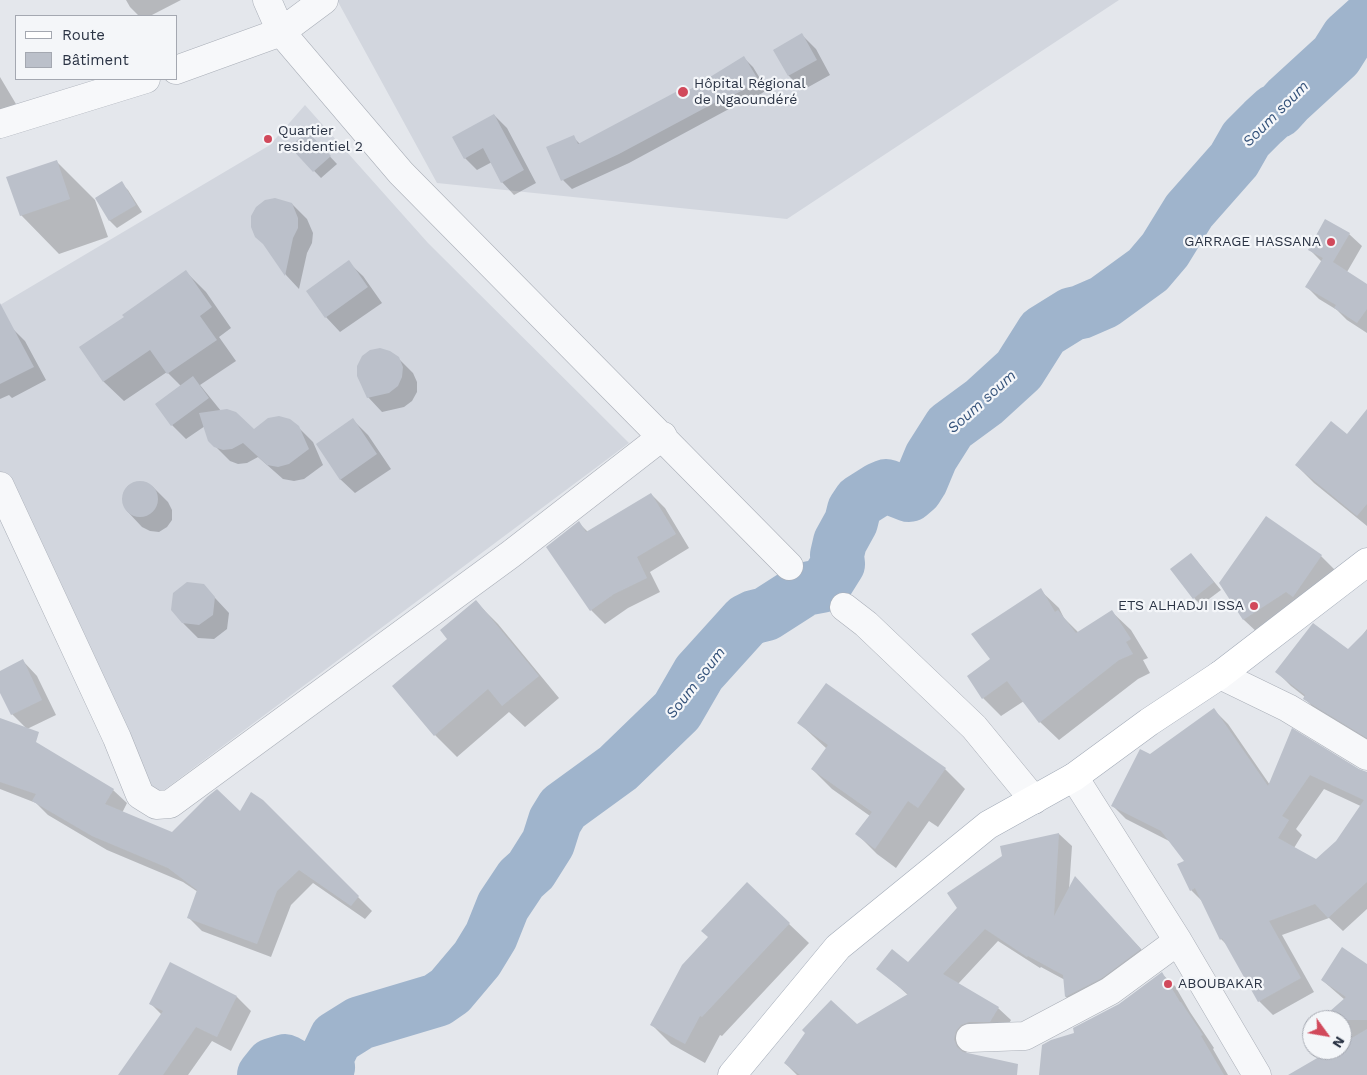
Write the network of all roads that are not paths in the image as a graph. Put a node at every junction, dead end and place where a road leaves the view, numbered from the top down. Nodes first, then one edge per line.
1 (267, 0) edge
2 (324, 0) edge
3 (281, 32) junction
4 (178, 69) edge
5 (143, 80) edge
6 (0, 124) edge
7 (662, 436) junction
8 (0, 486) edge
9 (1367, 562) edge
10 (789, 566) dead end
11 (844, 607) dead end
12 (1220, 675) junction
13 (1367, 756) edge
14 (1074, 777) junction
15 (1034, 800) junction
16 (1178, 941) junction
17 (970, 1038) dead end
18 (732, 1075) edge
19 (1257, 1075) edge

1 - 3 street
2 - 3 street
3 - 4 street
3 - 7 street
5 - 6 street
7 - 8 street
7 - 10 street
9 - 12 main road
11 - 15 street
12 - 13 street
12 - 14 main road
14 - 15 main road
14 - 16 street
15 - 18 main road
16 - 17 street
16 - 19 street

